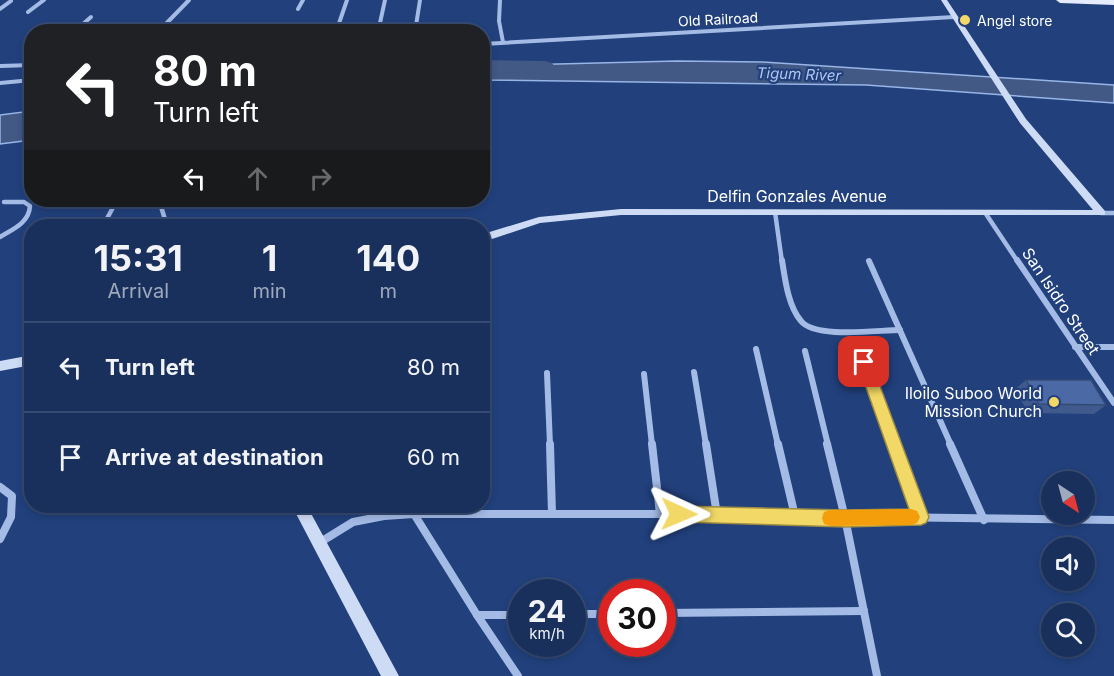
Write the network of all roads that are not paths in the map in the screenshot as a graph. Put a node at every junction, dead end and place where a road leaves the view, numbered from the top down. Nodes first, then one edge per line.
1 (44, 0) edge
2 (189, 0) edge
3 (303, 0) edge
4 (347, 0) edge
5 (385, 0) edge
6 (420, 0) edge
7 (500, 0) edge
8 (944, 0) edge
9 (1060, 0) edge
10 (11, 1) edge
11 (1111, 1) edge
12 (0, 9) edge
13 (298, 9) dead end
14 (28, 12) dead end
15 (91, 17) dead end
16 (954, 17) junction
17 (83, 24) edge
18 (166, 24) edge
19 (339, 24) edge
20 (380, 24) edge
21 (416, 24) edge
22 (503, 42) junction
23 (490, 43) edge
24 (24, 65) edge
25 (0, 66) edge
26 (24, 81) edge
27 (0, 83) edge
28 (4, 202) dead end
29 (24, 202) edge
30 (775, 212) junction
31 (1101, 213) junction
32 (1114, 213) edge
33 (986, 214) junction
34 (24, 220) edge
35 (490, 236) edge
36 (0, 237) edge
37 (869, 261) dead end
38 (900, 330) junction
39 (1075, 347) junction
40 (1114, 347) edge
41 (756, 349) dead end
42 (805, 351) dead end
43 (24, 362) edge
44 (864, 362) dead end
45 (0, 366) edge
46 (694, 372) dead end
47 (547, 373) dead end
48 (644, 374) dead end
49 (1114, 403) edge
50 (0, 487) edge
51 (303, 513) edge
52 (414, 514) junction
53 (552, 514) junction
54 (660, 514) junction
55 (717, 515) junction
56 (795, 516) junction
57 (921, 517) junction
58 (845, 518) junction
59 (984, 520) junction
60 (1114, 520) edge
61 (0, 539) edge
62 (318, 543) junction
63 (864, 611) junction
64 (676, 613) edge
65 (477, 615) junction
66 (508, 615) edge
67 (390, 676) edge
68 (518, 676) edge
69 (876, 676) edge

1 - 14 street
2 - 18 street
3 - 13 street
4 - 19 street
5 - 20 street
6 - 21 street
7 - 22 street
8 - 16 street
9 - 11 main road
10 - 12 street
15 - 17 street
16 - 22 street, Old Railroad
16 - 31 street
22 - 23 street, Old Railroad
24 - 25 street
26 - 27 street
28 - 29 street
30 - 33 street, Delfin Gonzales Avenue
30 - 35 street, Delfin Gonzales Avenue
30 - 38 street
31 - 32 street, Delfin Gonzales Avenue
31 - 33 street, Delfin Gonzales Avenue
33 - 39 street, San Isidro Street
34 - 36 street
37 - 38 street
38 - 59 street
39 - 40 street
39 - 49 street, San Isidro Street
41 - 56 street
42 - 58 street
43 - 45 street
44 - 57 street
46 - 55 street
47 - 53 street
48 - 54 street
50 - 61 street
51 - 62 street
52 - 53 street
52 - 62 street
52 - 65 street
53 - 54 street
54 - 55 street
55 - 56 street
56 - 58 street
57 - 58 street
57 - 59 street
58 - 63 street
59 - 60 street
62 - 67 street
63 - 64 street
63 - 69 street
65 - 66 street
65 - 68 street

